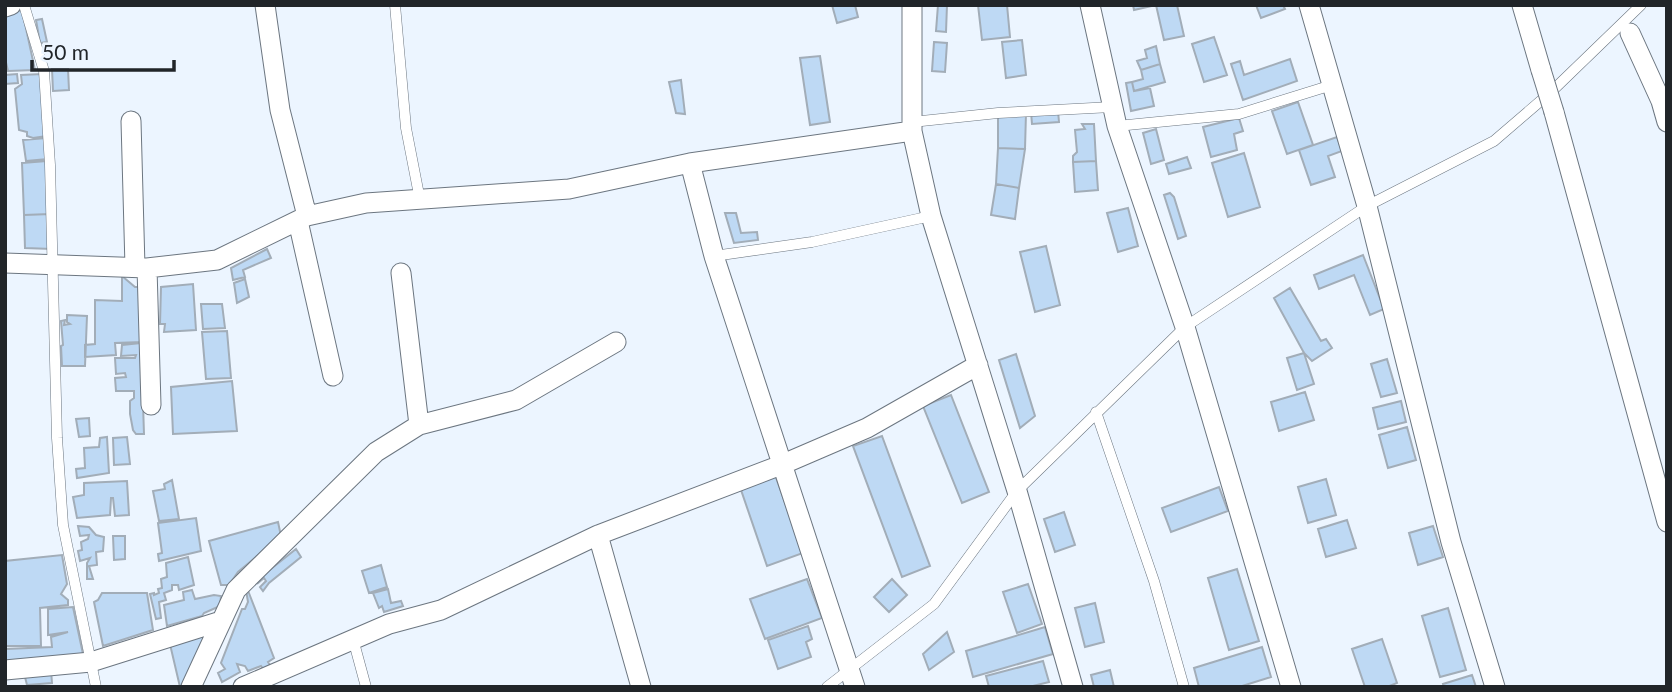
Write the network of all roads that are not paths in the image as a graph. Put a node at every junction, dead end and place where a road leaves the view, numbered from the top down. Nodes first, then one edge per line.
1 (11, 5) edge
2 (24, 5) edge
3 (265, 5) edge
4 (394, 5) edge
5 (912, 5) edge
6 (1090, 5) edge
7 (1309, 5) edge
8 (1522, 5) edge
9 (1641, 5) edge
10 (5, 7) edge
11 (1630, 33) dead end
12 (1332, 85) junction
13 (1114, 116) junction
14 (131, 121) dead end
15 (1667, 122) edge
16 (912, 126) junction
17 (690, 163) junction
18 (420, 200) junction
19 (1367, 206) junction
20 (931, 216) junction
21 (302, 218) junction
22 (714, 257) junction
23 (5, 263) edge
24 (51, 264) junction
25 (141, 267) junction
26 (401, 272) dead end
27 (1185, 327) junction
28 (616, 342) dead end
29 (978, 365) junction
30 (333, 376) dead end
31 (151, 405) dead end
32 (1096, 412) junction
33 (419, 425) junction
34 (781, 466) junction
35 (1017, 491) junction
36 (1667, 522) edge
37 (597, 536) junction
38 (220, 621) junction
39 (353, 639) junction
40 (91, 662) junction
41 (5, 670) edge
42 (853, 678) edge
43 (96, 687) edge
44 (191, 687) edge
45 (243, 687) edge
46 (366, 687) edge
47 (641, 687) edge
48 (827, 687) edge
49 (1073, 687) edge
50 (1184, 687) edge
51 (1291, 687) edge
52 (1496, 687) edge

1 - 10 street
2 - 24 lane
3 - 21 street
4 - 18 lane
5 - 16 street
6 - 13 street
7 - 12 street
8 - 36 street, bridge
9 - 19 lane
11 - 15 street
12 - 13 lane
12 - 19 street
13 - 16 lane
13 - 27 street
14 - 25 street
16 - 17 street
16 - 20 street
17 - 18 street
17 - 22 street
18 - 21 street
19 - 27 lane
19 - 52 street
20 - 22 lane
20 - 29 street
21 - 25 street
21 - 30 street
22 - 34 street
23 - 24 street
24 - 25 street
24 - 40 lane
25 - 31 street
26 - 33 street
27 - 32 lane
27 - 51 street
28 - 33 street
29 - 34 street
29 - 35 street
32 - 35 lane
32 - 50 lane
33 - 38 street
34 - 37 street
34 - 42 street
35 - 42 lane
35 - 49 street
37 - 39 street
37 - 47 street
38 - 40 street
38 - 44 street
39 - 45 street
39 - 46 lane
40 - 41 street
40 - 43 lane
42 - 48 lane

